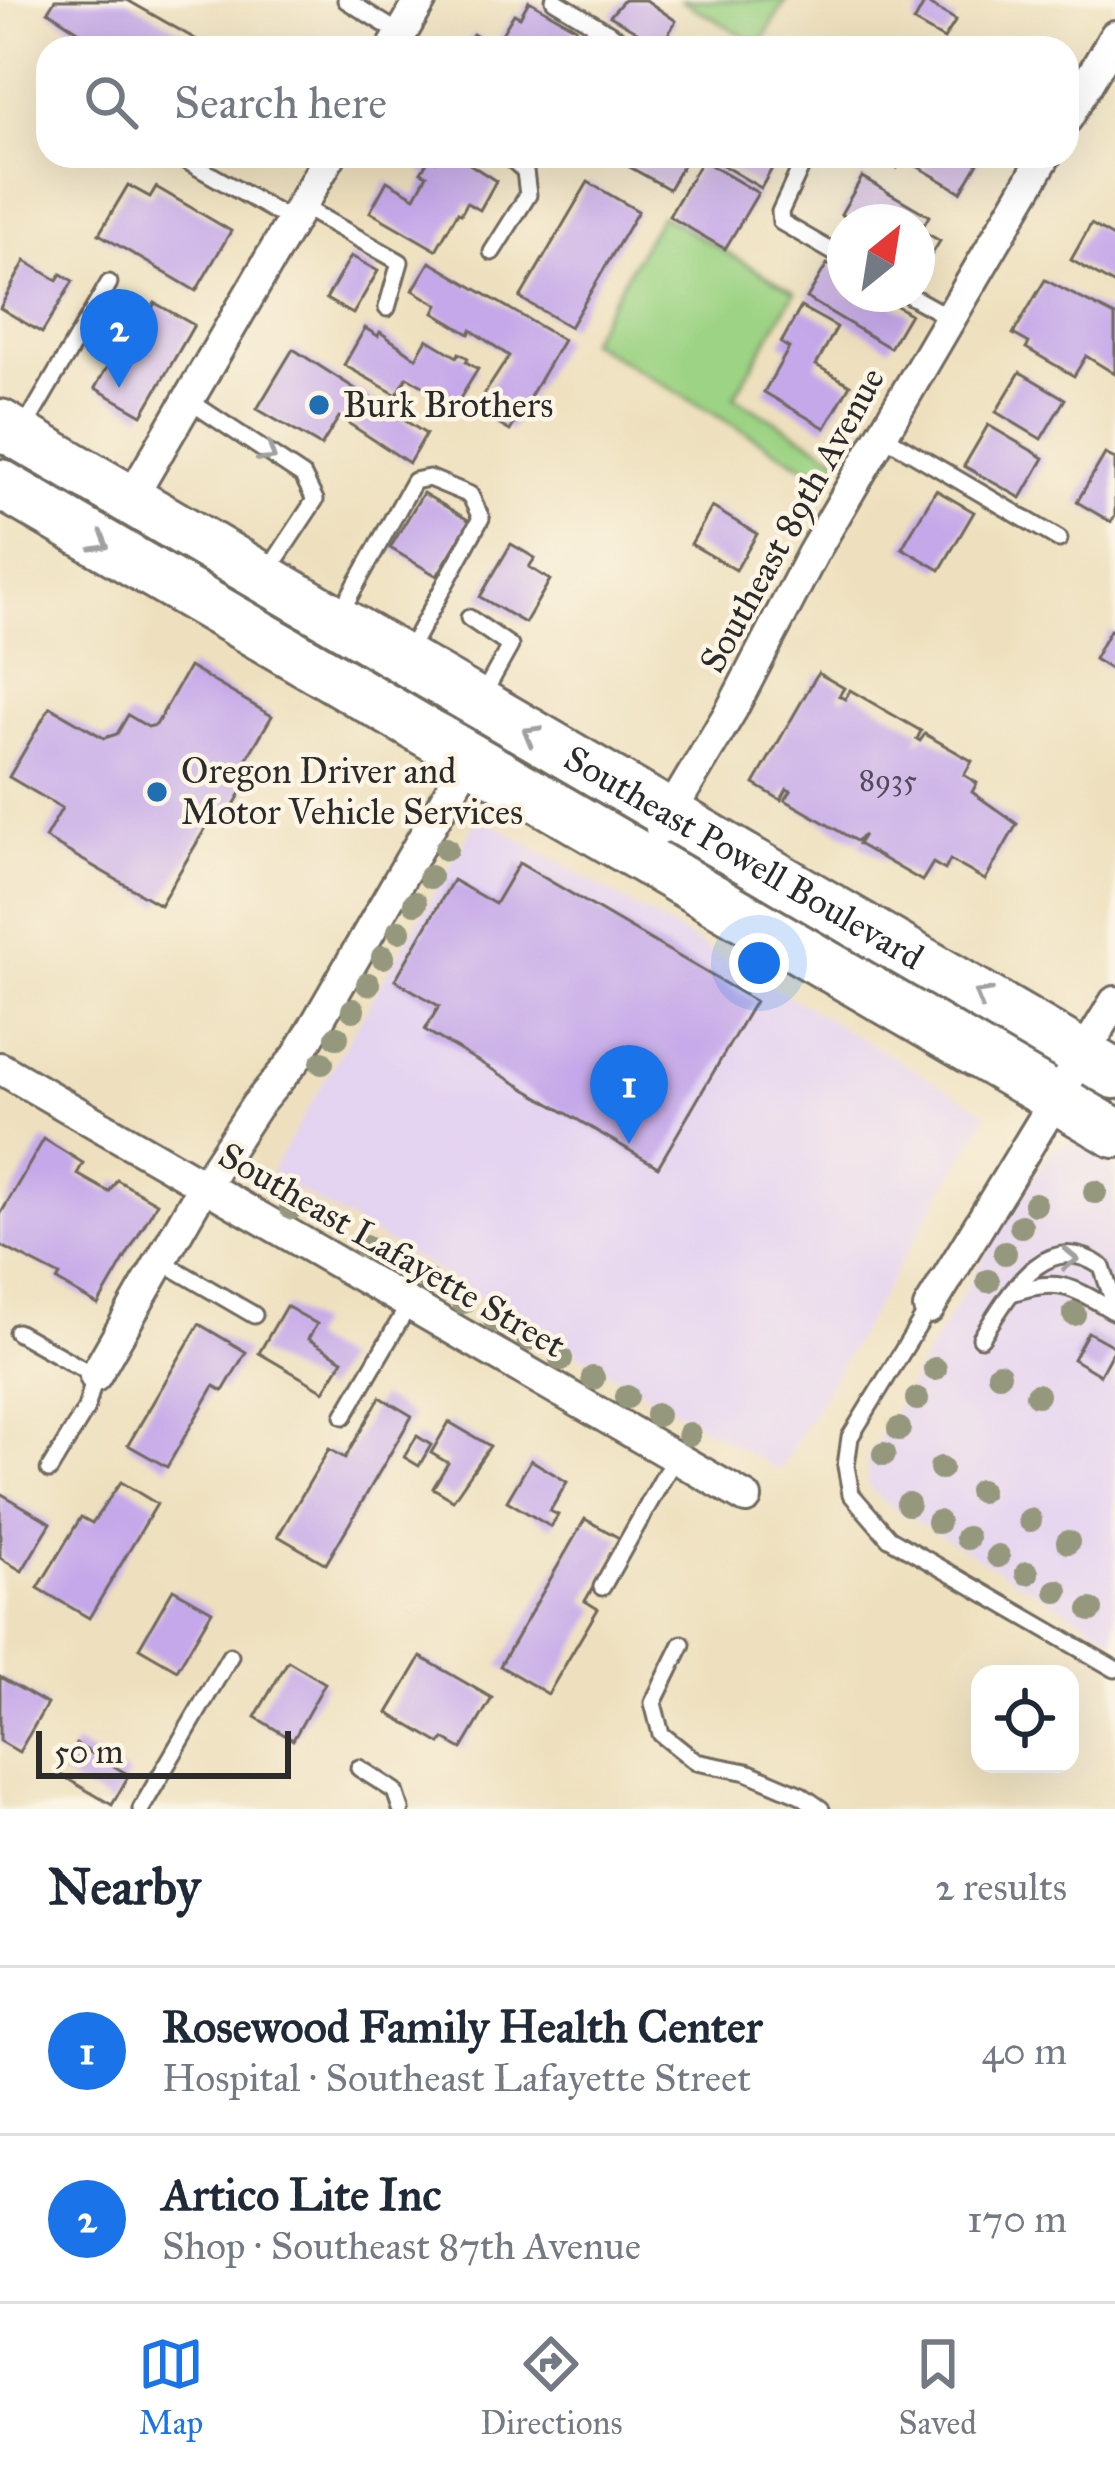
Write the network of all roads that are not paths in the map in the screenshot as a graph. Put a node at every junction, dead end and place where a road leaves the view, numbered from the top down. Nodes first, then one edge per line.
1 (346, 0) edge
2 (421, 0) edge
3 (554, 0) edge
4 (391, 36) edge
5 (400, 36) edge
6 (614, 36) edge
7 (1115, 36) edge
8 (1079, 98) edge
9 (202, 168) edge
10 (323, 168) edge
11 (522, 168) edge
12 (800, 168) edge
13 (1038, 168) edge
14 (296, 214) junction
15 (827, 249) edge
16 (492, 252) dead end
17 (109, 283) dead end
18 (387, 308) dead end
19 (935, 310) edge
20 (950, 318) junction
21 (188, 400) junction
22 (10, 430) edge
23 (882, 435) junction
24 (0, 484) edge
25 (130, 500) junction
26 (1059, 539) dead end
27 (263, 578) junction
28 (469, 618) dead end
29 (336, 620) junction
30 (404, 660) junction
31 (478, 703) junction
32 (470, 757) junction
33 (669, 814) junction
34 (642, 858) junction
35 (1115, 1002) edge
36 (1099, 1064) edge
37 (0, 1068) edge
38 (1056, 1099) junction
39 (1115, 1133) edge
40 (203, 1187) junction
41 (160, 1261) junction
42 (1010, 1294) junction
43 (410, 1303) junction
44 (929, 1308) joint
45 (1115, 1309) edge
46 (254, 1315) dead end
47 (16, 1332) dead end
48 (981, 1338) dead end
49 (95, 1376) junction
50 (344, 1416) dead end
51 (675, 1457) junction
52 (49, 1470) dead end
53 (746, 1498) dead end
54 (602, 1587) dead end
55 (682, 1644) dead end
56 (230, 1655) dead end
57 (1115, 1669) edge
58 (359, 1768) dead end
59 (141, 1809) edge
60 (401, 1809) edge
61 (821, 1809) edge

1 - 4 lane
2 - 5 street
3 - 6 lane
7 - 8 street
9 - 14 lane
10 - 14 street
11 - 16 lane
12 - 15 lane
13 - 20 street, Southeast 89th Avenue
14 - 18 lane
14 - 21 street
17 - 22 lane
19 - 20 lane
20 - 23 street, Southeast 89th Avenue
21 - 25 street
21 -> 27 lane
22 - 25 main road, Southeast Powell Boulevard
23 - 26 lane
23 - 33 street, Southeast 89th Avenue
24 -> 32 main road, Southeast Powell Boulevard
25 - 27 main road, Southeast Powell Boulevard
27 - 29 main road, Southeast Powell Boulevard
28 - 31 lane
29 - 30 main road, Southeast Powell Boulevard
29 - 30 lane
30 - 31 main road, Southeast Powell Boulevard
33 -> 31 main road, Southeast Powell Boulevard
32 - 34 main road, Southeast Powell Boulevard
32 - 40 street
33 - 34 street, Southeast 89th Avenue
36 -> 33 main road, Southeast Powell Boulevard
34 - 38 main road, Southeast Powell Boulevard
35 - 36 street
36 - 38 street
37 - 40 street, Southeast Lafayette Street
38 - 39 main road, Southeast Powell Boulevard
38 - 44 street
40 - 41 street
40 - 43 street, Southeast Lafayette Street
41 - 46 lane
41 - 49 street
42 - 45 lane
42 -> 45 lane
42 - 48 lane
43 - 50 lane
43 - 51 street, Southeast Lafayette Street
44 - 57 lane
47 - 49 lane
49 - 52 lane
51 - 53 street, Southeast Lafayette Street
51 - 54 lane
55 - 61 lane
56 - 59 lane
58 - 60 lane

